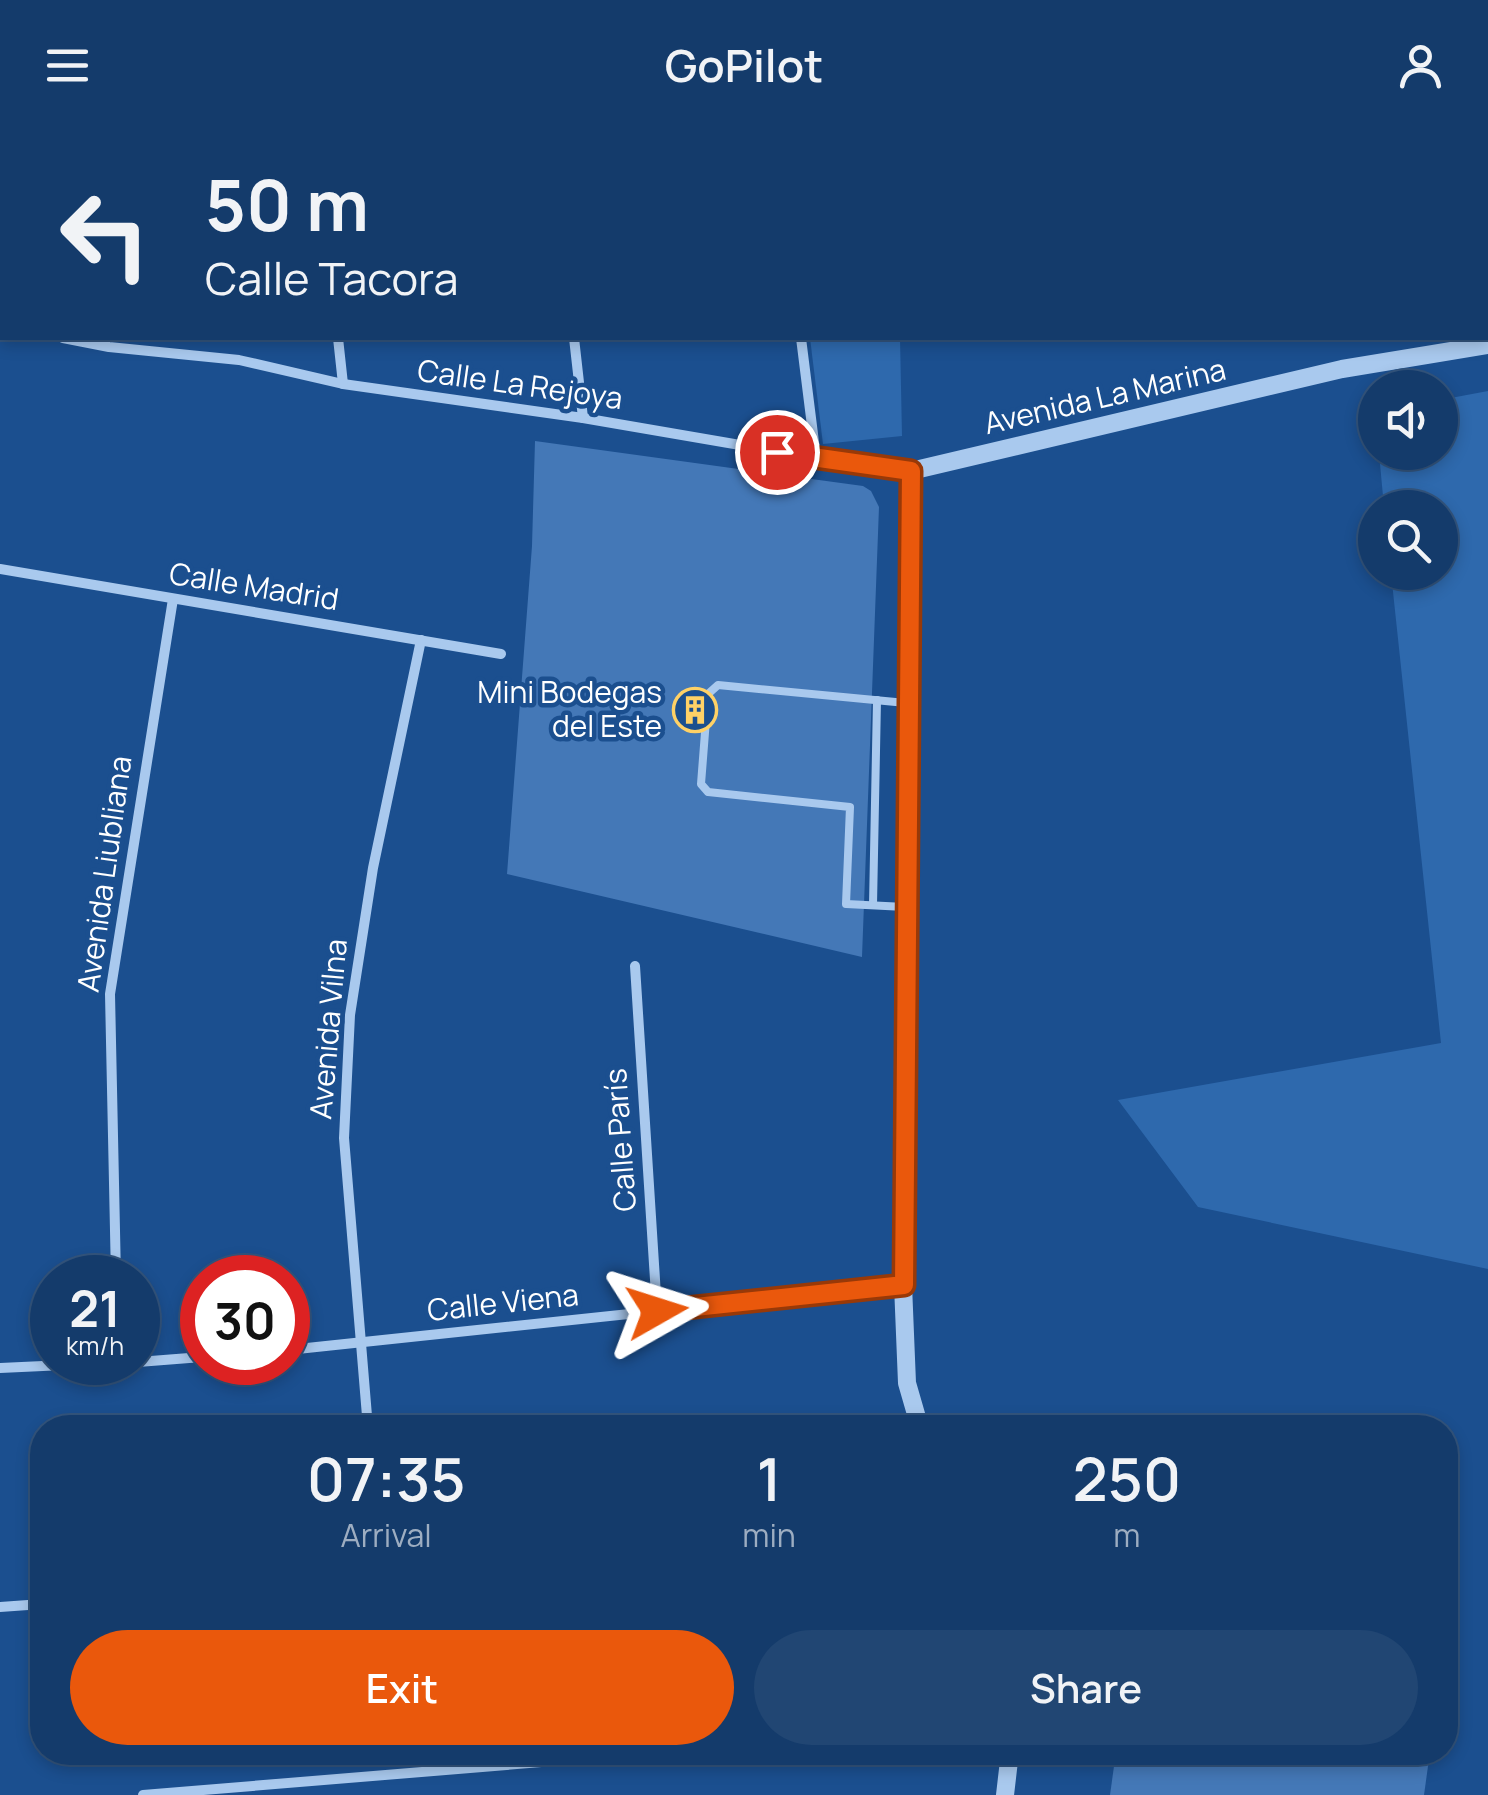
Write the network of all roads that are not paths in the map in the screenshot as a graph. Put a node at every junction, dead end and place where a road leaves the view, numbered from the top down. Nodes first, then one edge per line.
1 (338, 340) edge
2 (574, 340) edge
3 (801, 340) edge
4 (109, 342) edge
5 (1488, 345) edge
6 (343, 384) junction
7 (583, 418) junction
8 (816, 458) junction
9 (911, 471) junction
10 (0, 569) edge
11 (173, 600) junction
12 (421, 640) junction
13 (500, 654) dead end
14 (877, 700) junction
15 (911, 703) junction
16 (873, 905) junction
17 (907, 907) junction
18 (635, 966) dead end
19 (116, 1255) edge
20 (904, 1285) junction
21 (657, 1311) junction
22 (362, 1344) junction
23 (310, 1348) edge
24 (30, 1367) edge
25 (0, 1368) edge
26 (367, 1415) edge
27 (916, 1415) edge
28 (30, 1605) edge
29 (0, 1607) edge
30 (517, 1765) edge
31 (1009, 1765) edge
32 (143, 1795) edge
33 (1006, 1795) edge

1 - 6 street
2 - 7 street
3 - 8 street
4 - 6 street, Calle La Rejoya
5 - 9 street, Avenida La Marina
6 - 7 street, Calle La Rejoya
7 - 8 street, Calle La Rejoya
8 - 9 street, Calle La Rejoya
9 - 15 street
10 - 11 street, Calle Madrid
11 - 12 street, Calle Madrid
11 - 19 street, Avenida Liubliana
12 - 13 street, Calle Madrid
12 - 22 street, Avenida Vilna
14 - 15 lane
14 - 16 lane
14 - 16 lane
15 - 17 street
16 - 17 lane
17 - 20 street
18 - 21 street, Calle París
20 - 21 street, Calle Viena
20 - 27 street
21 - 22 street, Calle Viena
22 - 23 street, Calle Viena
22 - 26 street, Avenida Vilna
24 - 25 street
28 - 29 street
30 - 32 street
31 - 33 street

